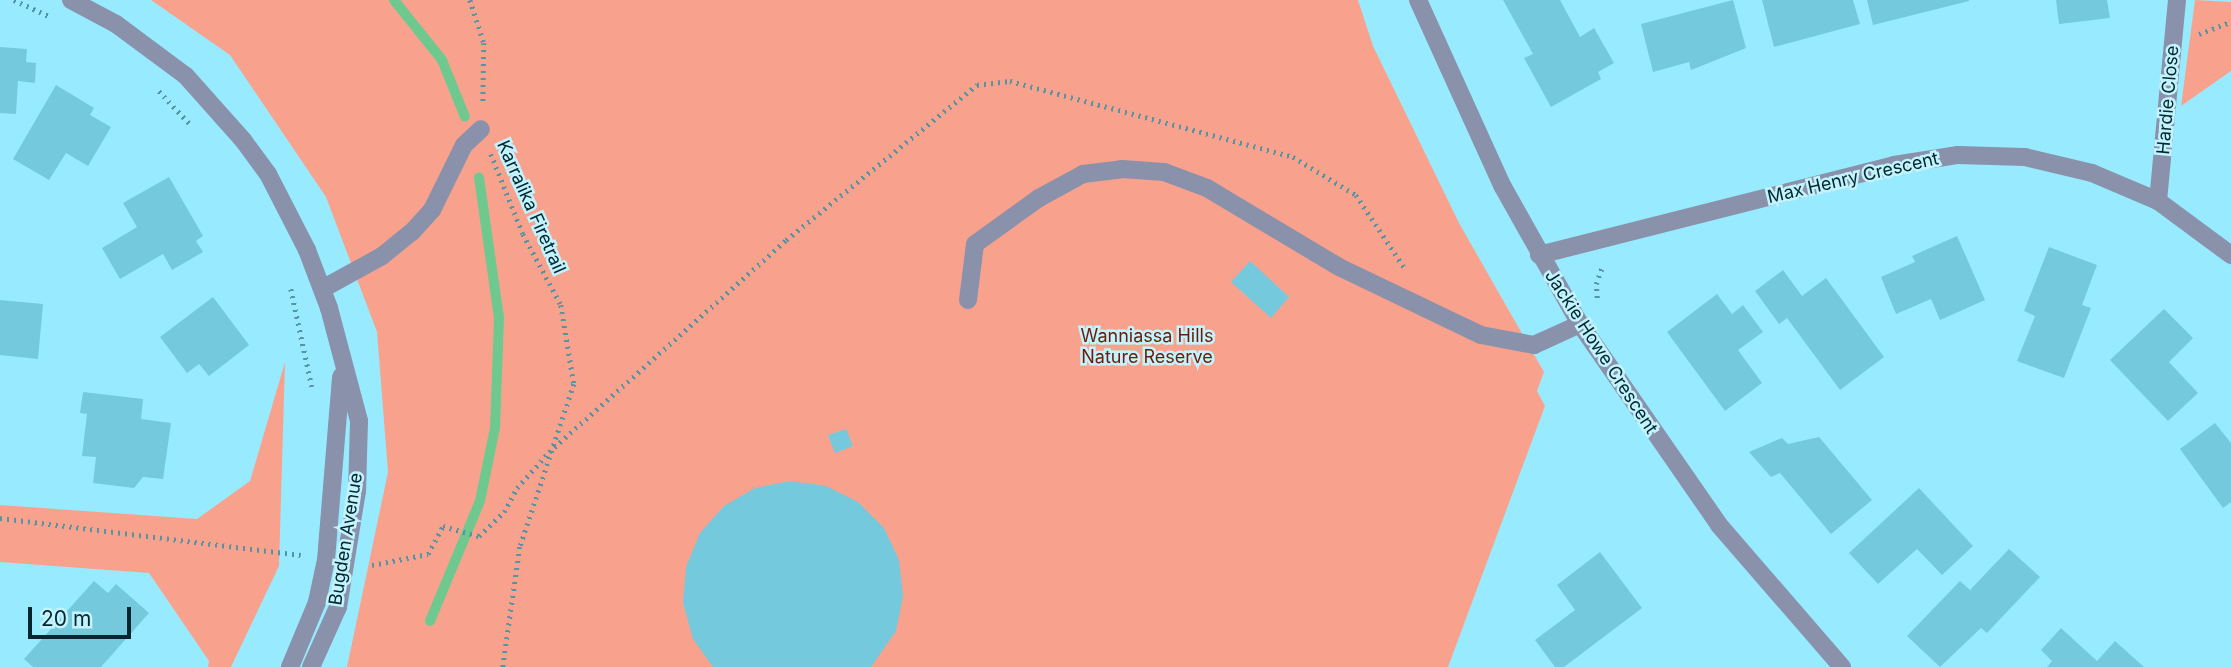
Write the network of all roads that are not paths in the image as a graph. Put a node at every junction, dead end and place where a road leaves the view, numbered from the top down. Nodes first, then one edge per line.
1 (71, 0) edge
2 (1418, 0) edge
3 (2177, 0) edge
4 (481, 129) road end
5 (2158, 201) junction
6 (1539, 254) junction
7 (2231, 255) edge
8 (322, 289) junction
9 (968, 300) dead end
10 (1580, 324) junction
11 (342, 367) junction
12 (290, 667) edge
13 (311, 667) edge
14 (1842, 667) edge

1 - 8 street, Bugden Avenue
2 - 6 street, Jackie Howe Crescent
3 - 5 street, Hardie Close
4 - 8 street
5 - 6 street, Max Henry Crescent
5 - 7 street, Max Henry Crescent
6 - 10 street, Jackie Howe Crescent
8 - 11 street, Bugden Avenue
9 - 10 street
10 - 14 street, Jackie Howe Crescent
11 - 12 street, Bugden Avenue
11 - 13 street, Bugden Avenue

